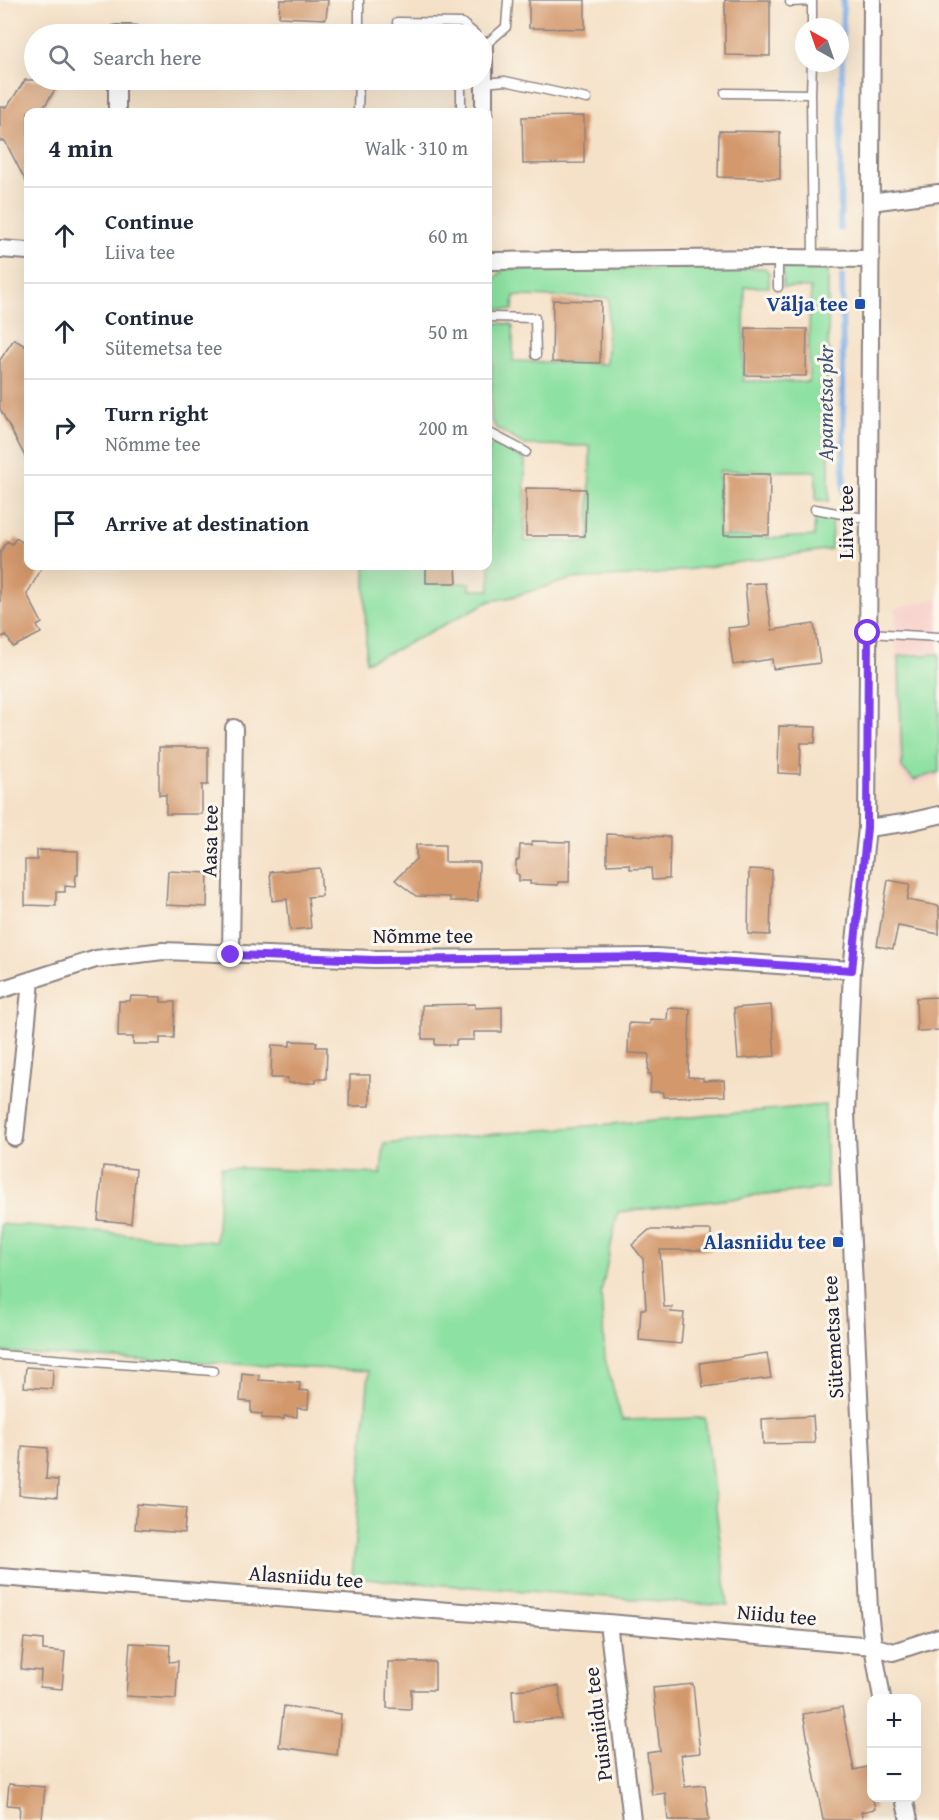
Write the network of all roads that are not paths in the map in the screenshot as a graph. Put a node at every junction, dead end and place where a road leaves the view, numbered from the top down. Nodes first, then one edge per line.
1 (359, 0) edge
2 (508, 0) edge
3 (872, 0) edge
4 (790, 2) dead end
5 (812, 18) edge
6 (397, 22) dead end
7 (359, 24) edge
8 (463, 24) edge
9 (492, 35) edge
10 (812, 72) edge
11 (492, 79) edge
12 (117, 90) edge
13 (359, 90) edge
14 (461, 90) edge
15 (483, 90) edge
16 (725, 93) dead end
17 (812, 94) junction
18 (587, 99) dead end
19 (117, 108) edge
20 (358, 108) edge
21 (461, 108) edge
22 (484, 108) edge
23 (939, 193) edge
24 (871, 202) junction
25 (0, 249) edge
26 (24, 251) edge
27 (778, 258) junction
28 (813, 258) junction
29 (871, 259) junction
30 (492, 261) edge
31 (778, 287) dead end
32 (492, 317) edge
33 (536, 355) dead end
34 (492, 434) edge
35 (526, 452) dead end
36 (815, 509) dead end
37 (869, 519) junction
38 (868, 633) junction
39 (939, 637) edge
40 (234, 728) dead end
41 (939, 814) edge
42 (867, 828) junction
43 (231, 955) junction
44 (852, 970) junction
45 (31, 981) junction
46 (0, 990) edge
47 (15, 1138) dead end
48 (0, 1355) edge
49 (213, 1371) dead end
50 (0, 1577) edge
51 (608, 1623) junction
52 (939, 1637) edge
53 (873, 1646) junction
54 (881, 1694) edge
55 (905, 1802) edge
56 (632, 1820) edge
57 (909, 1820) edge

1 - 7 lane
2 - 9 lane
3 - 24 street, Liiva tee
4 - 5 lane
6 - 8 lane
10 - 17 lane
11 - 18 lane
12 - 19 street
13 - 20 lane
14 - 21 lane
15 - 22 street
16 - 17 lane
17 - 28 lane
23 - 24 street
24 - 29 street, Liiva tee
25 - 26 street
27 - 28 street
27 - 30 street
27 - 31 lane
28 - 29 street
29 - 37 street, Liiva tee
32 - 33 lane
34 - 35 lane
36 - 37 lane
37 - 38 street, Liiva tee
38 - 39 lane
38 - 42 street, Liiva tee
40 - 43 street, Aasa tee
41 - 42 street
42 - 44 street, Sütemetsa tee
43 - 44 street, Nõmme tee
43 - 45 street, Nõmme tee
44 - 53 street, Sütemetsa tee
45 - 46 street, Nõmme tee
45 - 47 street
48 - 49 lane
50 - 51 street, Alasniidu tee
51 - 53 street, Niidu tee
51 - 56 street, Puisniidu tee
52 - 53 street, Niidu tee
53 - 54 street, Sütemetsa tee
55 - 57 street

